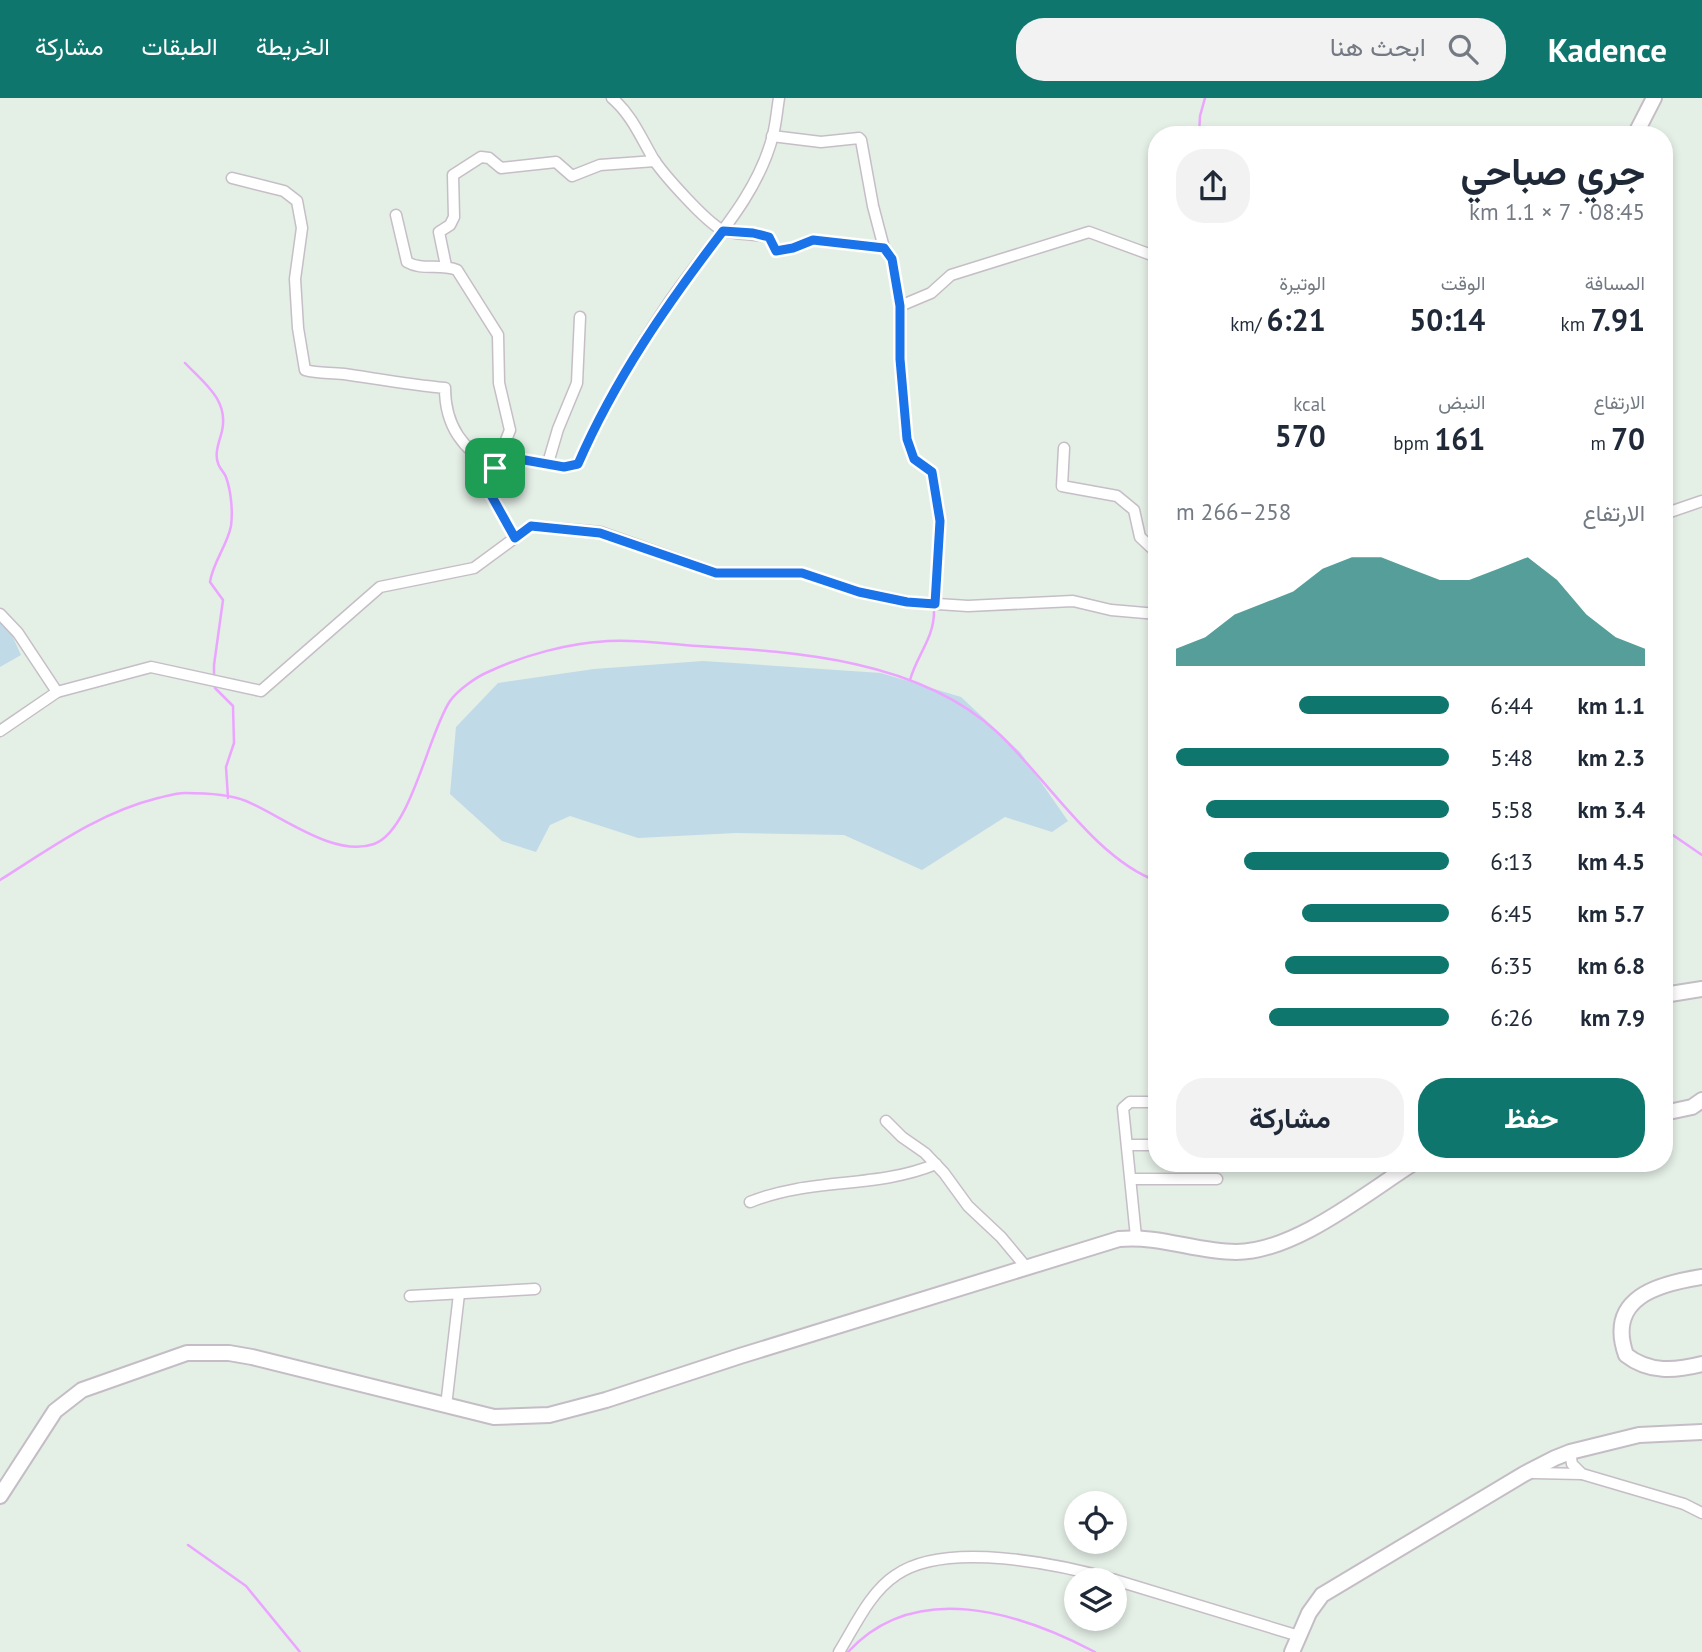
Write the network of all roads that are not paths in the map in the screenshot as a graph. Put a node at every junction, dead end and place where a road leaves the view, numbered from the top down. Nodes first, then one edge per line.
1 (612, 98) edge
2 (779, 98) edge
3 (1654, 98) edge
4 (1640, 126) edge
5 (772, 136) junction
6 (655, 161) junction
7 (232, 178) dead end
8 (396, 215) dead end
9 (723, 231) junction
10 (884, 248) junction
11 (1148, 254) edge
12 (446, 265) junction
13 (900, 306) junction
14 (580, 317) dead end
15 (1064, 448) dead end
16 (548, 463) junction
17 (495, 468) junction
18 (1702, 501) edge
19 (1673, 511) edge
20 (515, 538) junction
21 (1148, 544) edge
22 (935, 604) junction
23 (0, 614) edge
24 (1148, 614) edge
25 (57, 692) junction
26 (0, 731) edge
27 (1702, 989) edge
28 (1673, 994) edge
29 (1702, 1100) edge
30 (1148, 1102) edge
31 (1673, 1111) edge
32 (886, 1121) dead end
33 (1128, 1145) junction
34 (1148, 1145) edge
35 (936, 1164) junction
36 (1399, 1172) edge
37 (1217, 1179) dead end
38 (1132, 1180) junction
39 (750, 1202) dead end
40 (1136, 1237) junction
41 (1026, 1267) junction
42 (1702, 1277) edge
43 (535, 1289) dead end
44 (459, 1294) junction
45 (410, 1296) dead end
46 (1702, 1364) edge
47 (446, 1406) junction
48 (1702, 1432) edge
49 (1570, 1452) junction
50 (1524, 1474) junction
51 (1582, 1474) junction
52 (0, 1496) edge
53 (1702, 1513) edge
54 (1073, 1568) edge
55 (1127, 1584) edge
56 (1295, 1646) edge
57 (839, 1652) edge

1 - 6 street
2 - 5 street
3 - 4 street
5 - 9 street
5 - 10 street
6 - 9 street
6 - 12 street
7 - 17 street
8 - 12 street
9 - 10 street
9 - 16 street
10 - 13 street
11 - 13 street
12 - 17 street
13 - 22 street
14 - 16 street
15 - 21 street
16 - 17 street
17 - 20 street
18 - 19 street
20 - 22 street
20 - 25 street
22 - 24 street
23 - 25 street
25 - 26 street
27 - 28 street
29 - 31 street
30 - 33 street
32 - 35 street
33 - 34 street
33 - 38 street
35 - 39 street
35 - 41 street
36 - 40 street
37 - 38 street
38 - 40 street
40 - 41 street
41 - 47 street
42 - 46 street
43 - 44 street
44 - 45 street
44 - 47 street
47 - 52 street
48 - 49 street
49 - 50 street
49 - 51 street
50 - 51 street
50 - 56 street
51 - 53 street
54 - 57 street
55 - 56 street

